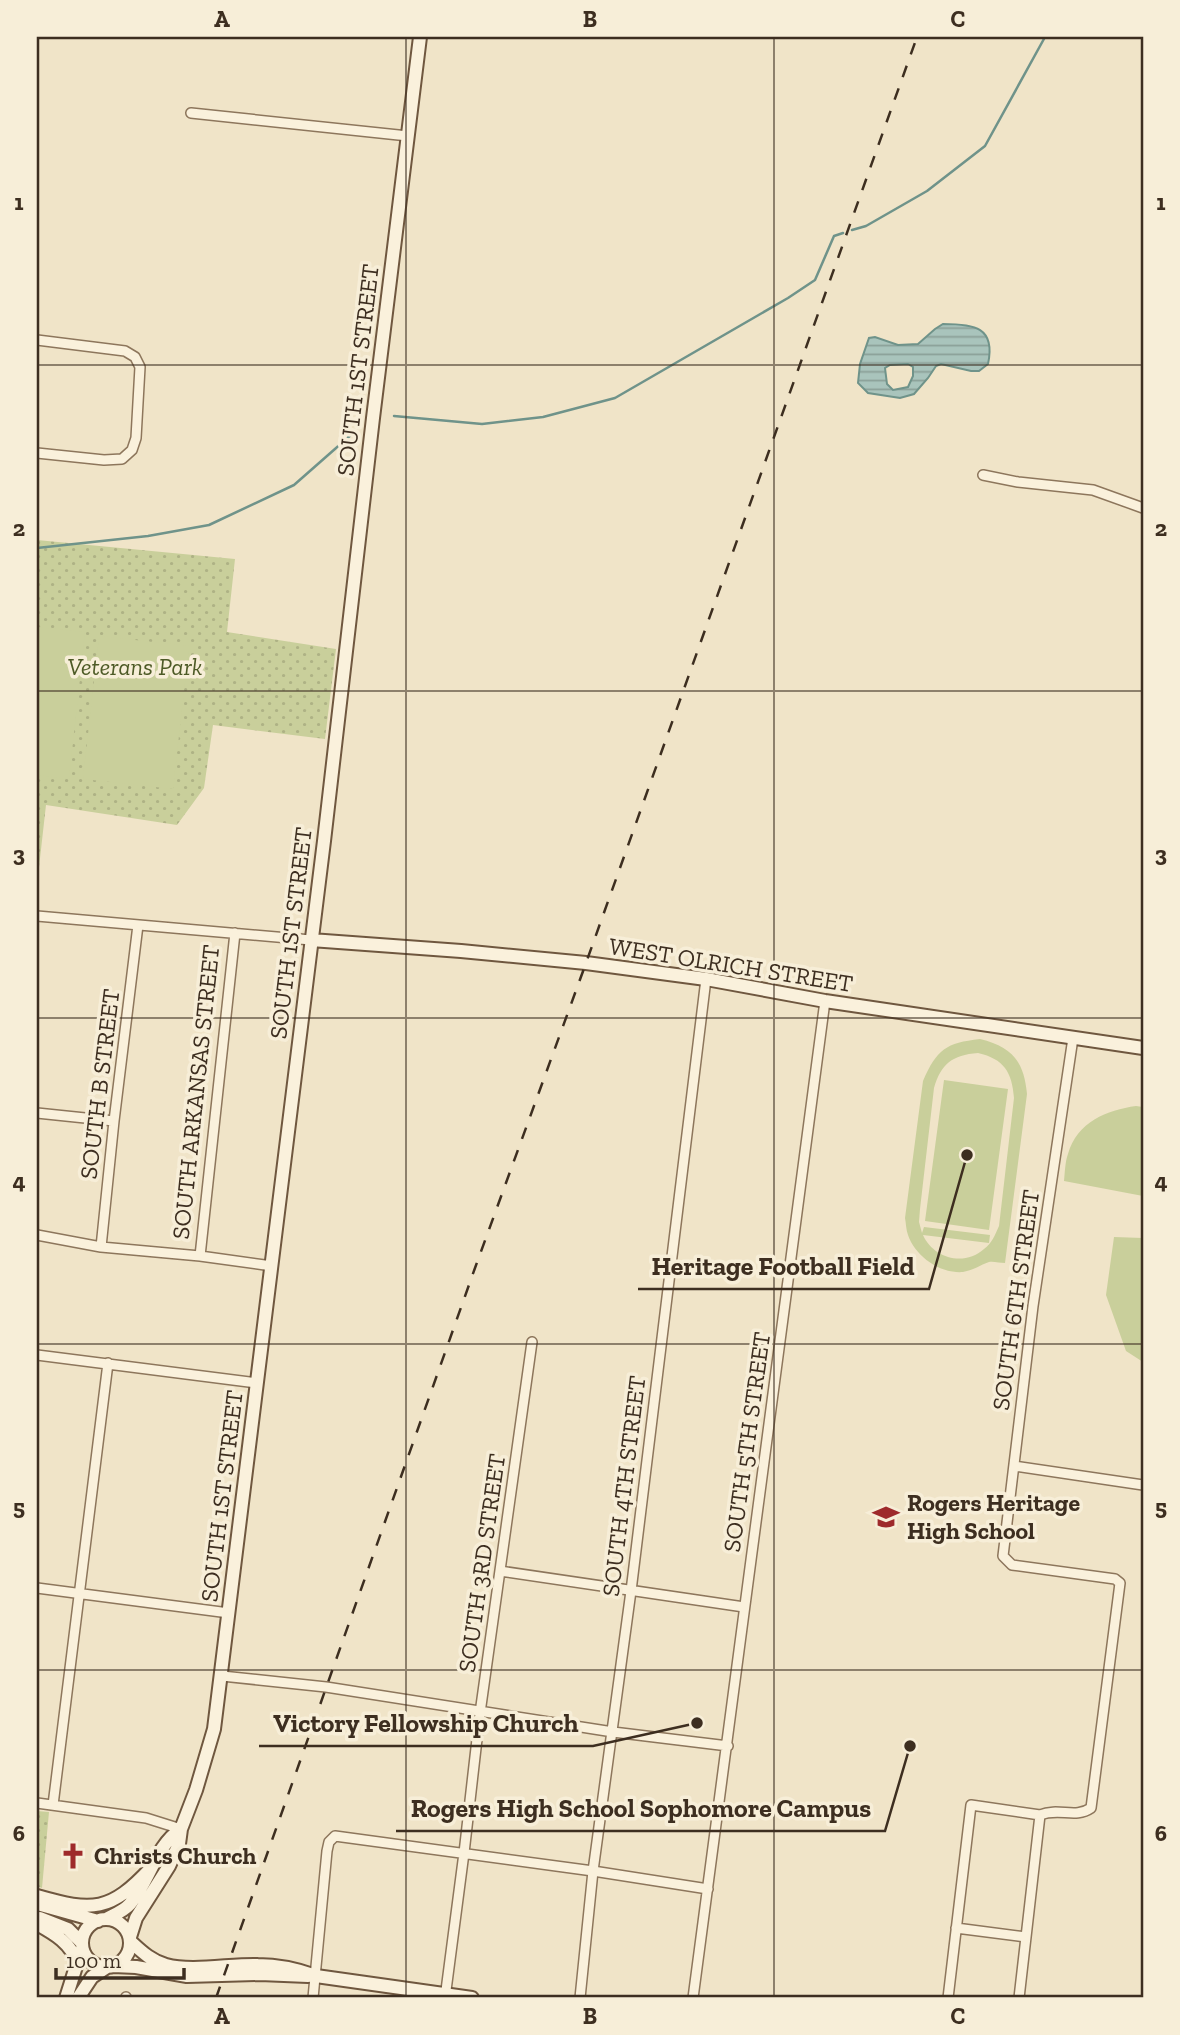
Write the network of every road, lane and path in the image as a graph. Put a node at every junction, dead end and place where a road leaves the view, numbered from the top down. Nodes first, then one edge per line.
1 (420, 37) edge
2 (191, 113) dead end
3 (408, 136) junction
4 (37, 340) edge
5 (37, 453) edge
6 (983, 475) dead end
7 (1143, 508) edge
8 (37, 916) edge
9 (138, 925) junction
10 (235, 933) junction
11 (311, 940) junction
12 (706, 979) junction
13 (825, 1001) junction
14 (1073, 1038) junction
15 (1143, 1048) edge
16 (37, 1113) edge
17 (114, 1121) junction
18 (37, 1235) edge
19 (101, 1247) junction
20 (200, 1256) junction
21 (272, 1266) junction
22 (532, 1342) dead end
23 (37, 1354) edge
24 (108, 1363) junction
25 (257, 1383) junction
26 (1014, 1466) junction
27 (1143, 1486) edge
28 (500, 1571) junction
29 (37, 1588) edge
30 (631, 1591) junction
31 (80, 1593) junction
32 (744, 1607) junction
33 (229, 1613) junction
34 (222, 1676) junction
35 (480, 1713) junction
36 (613, 1732) junction
37 (728, 1746) junction
38 (37, 1803) edge
39 (53, 1805) junction
40 (1041, 1815) junction
41 (181, 1829) junction
42 (464, 1853) junction
43 (151, 1868) junction
44 (593, 1871) junction
45 (708, 1889) junction
46 (37, 1896) edge
47 (37, 1903) edge
48 (37, 1916) edge
49 (102, 1920) junction
50 (37, 1924) edge
51 (956, 1928) junction
52 (1026, 1937) junction
53 (130, 1939) junction
54 (82, 1945) junction
55 (78, 1964) junction
56 (110, 1967) junction
57 (316, 1976) junction
58 (445, 1997) edge
59 (66, 1998) edge
60 (78, 1998) edge
61 (313, 1998) edge
62 (472, 1998) edge
63 (580, 1998) edge
64 (693, 1998) edge
65 (948, 1998) edge
66 (1019, 1998) edge

1 - 3 street, SOUTH 1ST STREET
2 - 3 street
3 - 11 street, SOUTH 1ST STREET
4 - 5 street
6 - 7 street
8 - 9 street
9 - 10 street
9 - 17 street, SOUTH B STREET
10 - 11 street
10 - 20 street, SOUTH ARKANSAS STREET
11 - 12 street, WEST OLRICH STREET
11 - 21 street, SOUTH 1ST STREET
12 - 13 street, WEST OLRICH STREET
12 - 30 street, SOUTH 4TH STREET
13 - 14 street, WEST OLRICH STREET
13 - 32 street, SOUTH 5TH STREET
14 - 15 street, WEST OLRICH STREET
14 - 26 street, SOUTH 6TH STREET
16 - 17 street
17 - 19 street, SOUTH B STREET
18 - 19 street
19 - 20 street
20 - 21 street
21 - 25 street, SOUTH 1ST STREET
22 - 28 street, SOUTH 3RD STREET
23 - 24 street
24 - 25 street
24 - 31 street
25 - 33 street, SOUTH 1ST STREET
26 - 27 street
26 - 40 street, SOUTH 6TH STREET
28 - 30 street
28 - 35 street, SOUTH 3RD STREET
29 - 31 street
30 - 32 street
30 - 36 street, SOUTH 4TH STREET
31 - 33 street
31 - 39 street
32 - 37 street, SOUTH 5TH STREET
33 - 34 street, SOUTH 1ST STREET
34 - 35 street
34 - 41 street, SOUTH 1ST STREET
35 - 36 street
35 - 42 street, SOUTH 3RD STREET
36 - 37 street
36 - 44 street, SOUTH 4TH STREET
37 - 45 street, SOUTH 5TH STREET
38 - 39 street
39 - 41 street
40 - 51 street
40 - 52 street
41 - 43 street, SOUTH 1ST STREET
41 - 53 street, SOUTH 1ST STREET
42 - 44 street
42 - 57 street
42 - 58 street, SOUTH 3RD STREET
43 - 46 street, SOUTH 1ST STREET
43 - 49 street, SOUTH 1ST STREET
44 - 45 street
44 - 63 street, SOUTH 4TH STREET
45 - 64 street, SOUTH 5TH STREET
47 - 49 street
48 - 54 street
49 - 53 street
49 - 54 street
50 - 55 street
51 - 52 street
51 - 65 street
52 - 66 street
53 - 56 street
53 - 57 street
54 - 55 street
54 - 56 street
55 - 59 street
56 - 57 street
56 - 60 street
57 - 58 street
57 - 61 street
58 - 62 street

